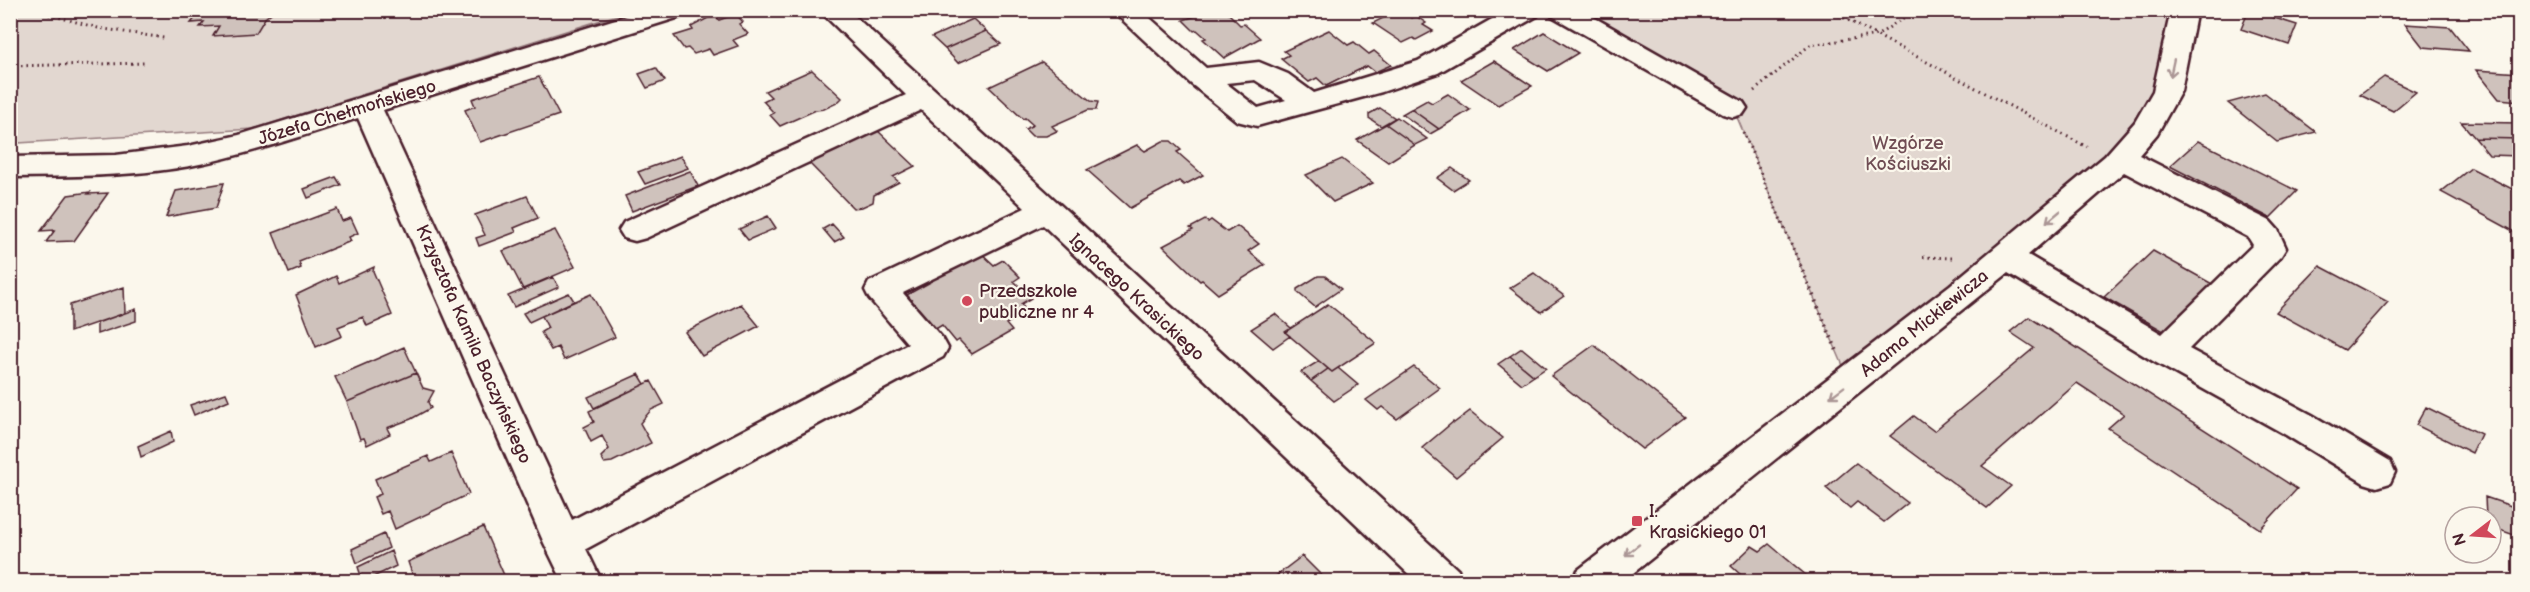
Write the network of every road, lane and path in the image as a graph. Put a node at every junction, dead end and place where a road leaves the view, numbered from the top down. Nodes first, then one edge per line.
1 (26, 10) edge
2 (33, 10) edge
3 (674, 10) edge
4 (832, 10) edge
5 (1125, 10) edge
6 (1528, 10) edge
7 (1560, 10) edge
8 (1829, 10) edge
9 (1915, 10) edge
10 (2184, 10) edge
11 (10, 16) edge
12 (1878, 35) junction
13 (164, 38) dead end
14 (144, 63) dead end
15 (10, 66) edge
16 (1200, 77) junction
17 (923, 98) junction
18 (1308, 102) junction
19 (367, 106) junction
20 (1733, 108) junction
21 (2119, 161) junction
22 (10, 167) edge
23 (1045, 211) junction
24 (635, 230) dead end
25 (1923, 257) dead end
26 (2006, 257) junction
27 (1955, 258) dead end
28 (2165, 352) junction
29 (1850, 382) junction
30 (2377, 472) dead end
31 (563, 543) junction
32 (583, 582) edge
33 (1444, 582) edge
34 (1592, 582) edge

1 - 11 path
2 - 13 path
3 - 19 street, Józefa Chełmońskiego
4 - 17 street, Ignacego Krasickiego
5 - 16 street
6 - 18 street
7 - 20 street
8 - 12 path
9 - 12 path
10 -> 21 street, Adama Mickiewicza
12 - 20 path
12 - 21 path
14 - 15 path
16 - 18 street
16 - 18 street
17 - 23 street, Ignacego Krasickiego
17 - 24 street
19 - 22 street, Józefa Chełmońskiego
19 - 31 street, Krzysztofa Kamila Baczyńskiego
20 - 29 path
21 -> 26 street, Adama Mickiewicza
21 - 28 street
23 - 31 street
23 - 33 street, Ignacego Krasickiego
25 - 27 path
26 - 28 street
26 - 29 street, Adama Mickiewicza
28 - 30 street
29 -> 34 street, Adama Mickiewicza
31 - 32 street, Krzysztofa Kamila Baczyńskiego

